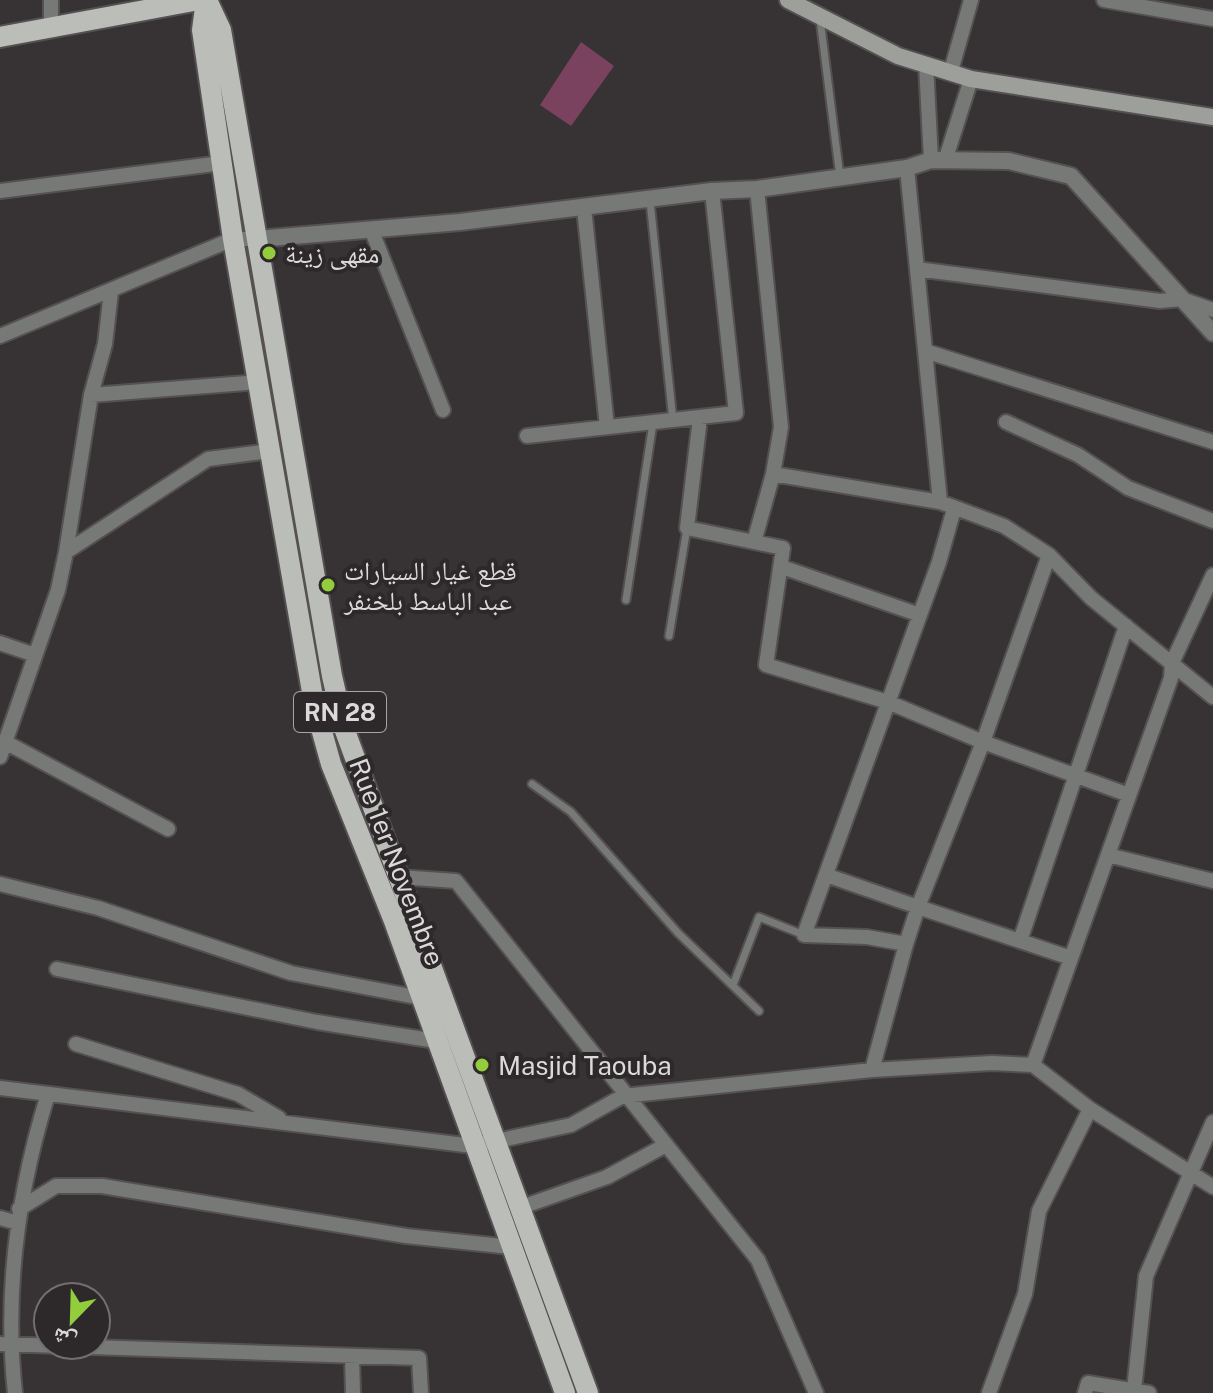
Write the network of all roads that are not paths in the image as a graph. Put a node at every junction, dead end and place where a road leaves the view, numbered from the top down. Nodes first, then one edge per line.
1 (51, 0) edge
2 (199, 0) edge
3 (206, 0) edge
4 (788, 0) edge
5 (971, 0) edge
6 (1104, 0) edge
7 (1182, 7) edge
8 (820, 17) junction
9 (1213, 19) edge
10 (51, 27) junction
11 (0, 37) edge
12 (926, 64) junction
13 (951, 71) junction
14 (971, 79) junction
15 (1213, 117) edge
16 (938, 160) junction
17 (222, 163) junction
18 (907, 168) junction
19 (840, 177) junction
20 (757, 189) junction
21 (0, 191) edge
22 (712, 191) junction
23 (650, 201) junction
24 (584, 208) junction
25 (371, 229) junction
26 (233, 239) junction
27 (257, 239) junction
28 (917, 269) junction
29 (111, 292) junction
30 (1182, 299) junction
31 (1213, 310) edge
32 (1213, 333) edge
33 (0, 336) edge
34 (925, 351) junction
35 (258, 382) junction
36 (91, 395) junction
37 (443, 410) dead end
38 (700, 418) junction
39 (673, 421) junction
40 (1006, 422) dead end
41 (653, 423) junction
42 (607, 427) junction
43 (527, 436) dead end
44 (1213, 442) edge
45 (270, 451) junction
46 (773, 474) junction
47 (947, 505) junction
48 (1213, 521) edge
49 (687, 528) junction
50 (754, 542) junction
51 (66, 552) junction
52 (1049, 555) junction
53 (782, 567) junction
54 (1213, 575) edge
55 (626, 600) dead end
56 (920, 615) junction
57 (1126, 626) junction
58 (669, 636) dead end
59 (0, 643) edge
60 (35, 655) junction
61 (1172, 663) junction
62 (1213, 697) edge
63 (888, 702) junction
64 (983, 742) junction
65 (2, 750) edge
66 (1073, 775) junction
67 (532, 784) dead end
68 (1129, 795) junction
69 (168, 829) dead end
70 (1108, 855) junction
71 (826, 875) junction
72 (399, 877) junction
73 (1213, 881) edge
74 (0, 884) edge
75 (918, 907) junction
76 (804, 935) junction
77 (1020, 941) junction
78 (906, 944) junction
79 (1071, 958) junction
80 (57, 969) dead end
81 (733, 985) junction
82 (421, 998) junction
83 (759, 1011) dead end
84 (436, 1041) junction
85 (76, 1044) dead end
86 (1033, 1065) junction
87 (872, 1070) junction
88 (0, 1088) edge
89 (48, 1094) junction
90 (623, 1096) junction
91 (1090, 1109) junction
92 (1213, 1122) edge
93 (286, 1123) junction
94 (494, 1143) junction
95 (473, 1146) junction
96 (664, 1146) junction
97 (1192, 1177) junction
98 (1213, 1187) edge
99 (519, 1208) junction
100 (18, 1216) junction
101 (0, 1218) edge
102 (511, 1247) junction
103 (5, 1344) edge
104 (352, 1356) junction
105 (1134, 1390) junction
106 (15, 1393) edge
107 (353, 1393) edge
108 (421, 1393) edge
109 (565, 1393) edge
110 (588, 1393) edge
111 (816, 1393) edge
112 (989, 1393) edge
113 (1085, 1393) edge
114 (1149, 1393) edge

1 - 10 street
2 - 10 main road
3 - 17 main road, Rue 1er Novembre / RN 28
3 - 27 main road, RN 28
4 - 8 main road
5 - 13 street
6 - 7 street
7 - 9 street
8 - 12 main road
8 - 19 lane
10 - 11 main road
12 - 13 main road
12 - 16 street
13 - 14 main road
14 - 15 main road
14 - 16 street
16 - 18 street
16 - 30 street
17 - 21 street
17 - 26 main road, Rue 1er Novembre / RN 28
18 - 19 street
18 - 28 street
19 - 20 street
20 - 22 street
20 - 46 street
22 - 23 street
22 - 38 street
23 - 24 street
23 - 39 lane
24 - 25 street
24 - 42 street
25 - 27 street
25 - 37 street
26 - 27 street
26 - 29 street
26 - 35 main road, Rue 1er Novembre / RN 28
27 - 72 main road, RN 28
28 - 30 street
28 - 34 street
29 - 33 street
29 - 36 street
30 - 31 street
30 - 32 street
34 - 44 street
34 - 47 street
35 - 36 street
35 - 45 main road, Rue 1er Novembre / RN 28
36 - 51 street
38 - 39 street
38 - 49 street
39 - 41 street
40 - 48 street
41 - 42 street
41 - 55 lane
42 - 43 street
45 - 51 street
45 - 82 main road, Rue 1er Novembre / RN 28
46 - 47 street
46 - 50 street
47 - 52 street
47 - 56 street
49 - 50 street
49 - 58 lane
50 - 53 street
51 - 60 street
52 - 57 street
52 - 64 street
53 - 56 street
53 - 63 street
54 - 61 street
56 - 63 street
57 - 61 street
57 - 66 street
59 - 60 street
60 - 65 street
61 - 62 street
61 - 68 street
63 - 64 street
63 - 71 street
64 - 66 street
64 - 75 street
65 - 69 street
66 - 68 street
66 - 77 street
67 - 81 lane
68 - 70 street
70 - 73 street
70 - 79 street
71 - 75 street
71 - 76 street
72 - 90 street
72 - 94 main road, RN 28
74 - 82 street
75 - 77 street
75 - 78 street
76 - 78 street
76 - 81 lane
77 - 79 street
78 - 87 street
79 - 86 street
80 - 84 street
81 - 83 lane
82 - 84 main road, Rue 1er Novembre / RN 28
84 - 95 main road, Rue 1er Novembre / RN 28
85 - 93 street
86 - 87 street
86 - 91 street
87 - 90 street
88 - 89 street
89 - 93 street
89 - 100 street
90 - 94 street
90 - 96 street
91 - 97 street
91 - 112 street
92 - 97 street
93 - 95 street
94 - 95 street
94 - 99 main road, RN 28
95 - 102 main road, Rue 1er Novembre / RN 28
96 - 99 street
96 - 111 street
97 - 98 street
97 - 105 street
99 - 110 main road, RN 28
100 - 101 street
100 - 102 street
100 - 103 street
102 - 109 main road, Rue 1er Novembre / RN 28
103 - 104 street
103 - 106 street
104 - 107 street
104 - 108 street
105 - 113 street
105 - 114 street

